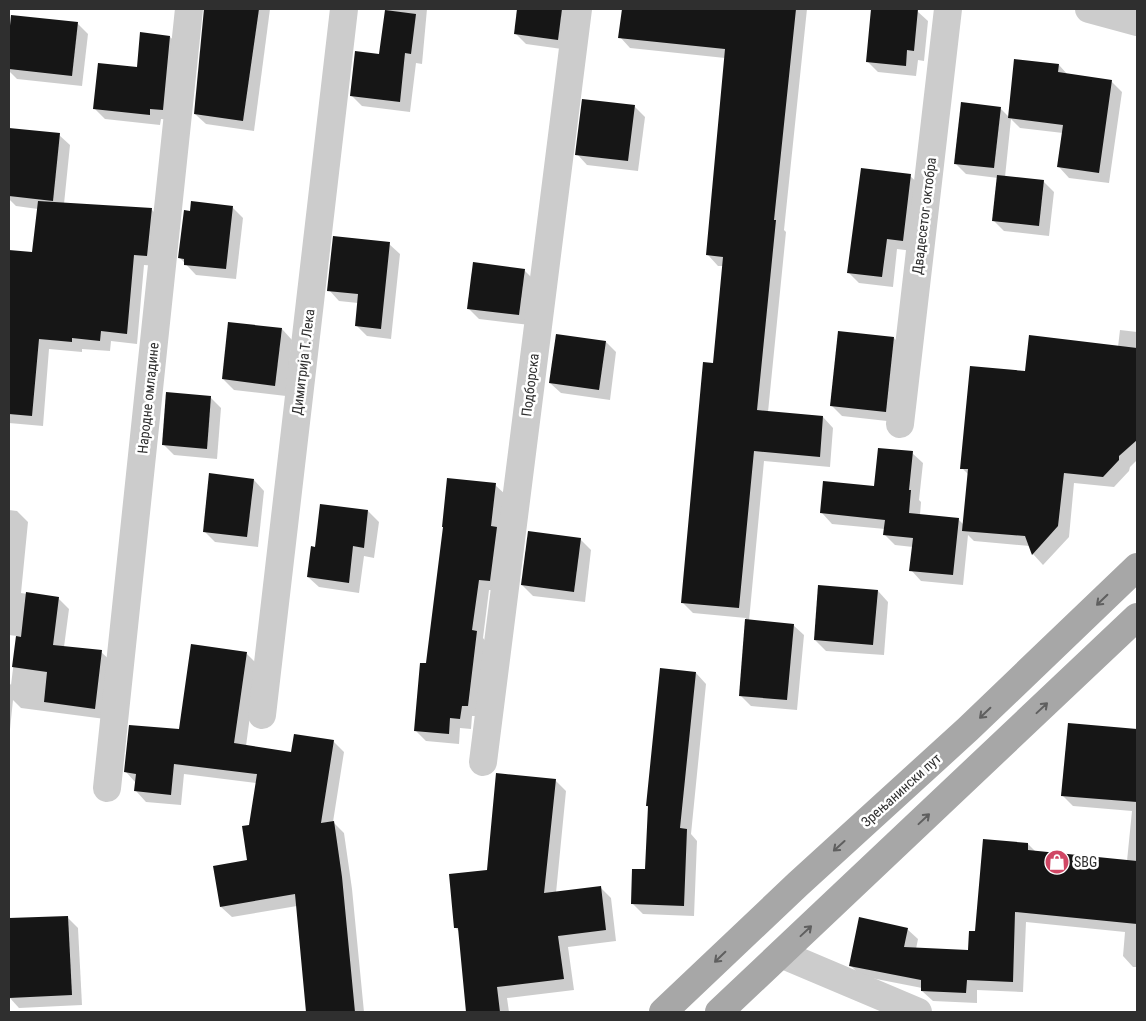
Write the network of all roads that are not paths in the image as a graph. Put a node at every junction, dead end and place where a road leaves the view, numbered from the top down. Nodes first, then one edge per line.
1 (189, 9) edge
2 (344, 9) edge
3 (578, 9) edge
4 (948, 9) edge
5 (1088, 9) edge
6 (1137, 22) edge
7 (900, 424) dead end
8 (1137, 566) edge
9 (1137, 617) edge
10 (262, 715) dead end
11 (483, 762) dead end
12 (107, 788) dead end
13 (781, 954) junction
14 (663, 1012) edge
15 (719, 1012) edge
16 (918, 1012) edge

1 - 12 street, Народне омладине
2 - 10 street, Димитрија Т. Лека
3 - 11 street, Подборска
4 - 7 street, Двадесетог октобра
5 - 6 street
8 -> 14 main road, Зрењанински пут
13 -> 9 main road
13 - 15 main road
13 - 16 street

